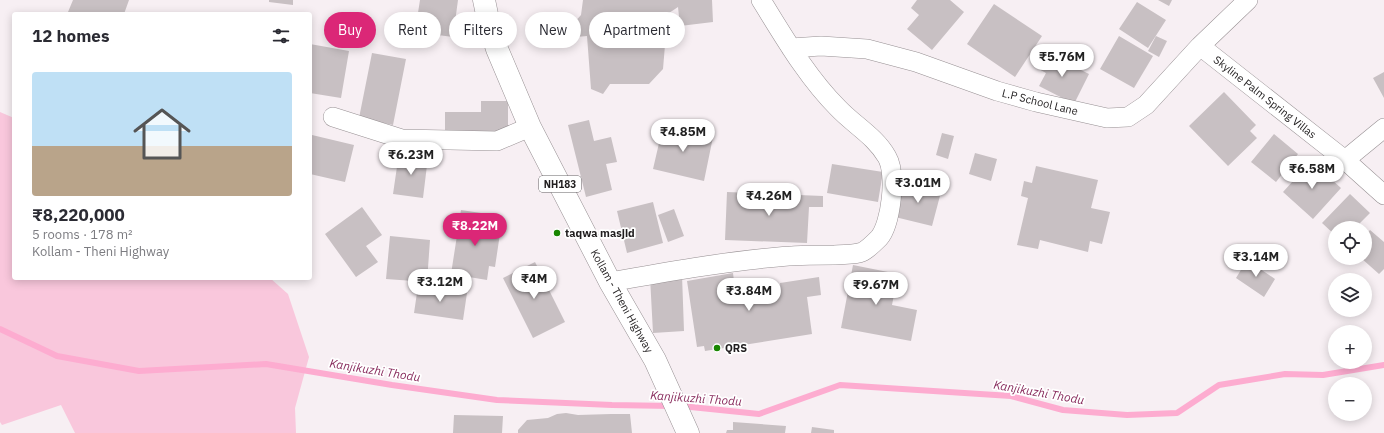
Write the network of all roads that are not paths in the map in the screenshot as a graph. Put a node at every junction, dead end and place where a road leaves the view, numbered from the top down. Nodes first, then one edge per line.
1 (484, 0) edge
2 (761, 0) edge
3 (1248, 0) edge
4 (1200, 46) junction
5 (791, 48) junction
6 (333, 117) dead end
7 (530, 127) junction
8 (1384, 128) edge
9 (1345, 160) junction
10 (1384, 195) edge
11 (610, 282) junction
12 (684, 425) edge

1 - 7 highway, Kollam - Theni Highway / NH183
2 - 5 street
3 - 4 street, L.P School Lane
4 - 5 street, L.P School Lane
4 - 9 street, Skyline Palm Spring Villas
5 - 11 street
6 - 7 street
7 - 11 highway, Kollam - Theni Highway / NH183
8 - 9 street
9 - 10 street, Skyline Palm Spring Villas
11 - 12 highway, Kollam - Theni Highway / NH183

